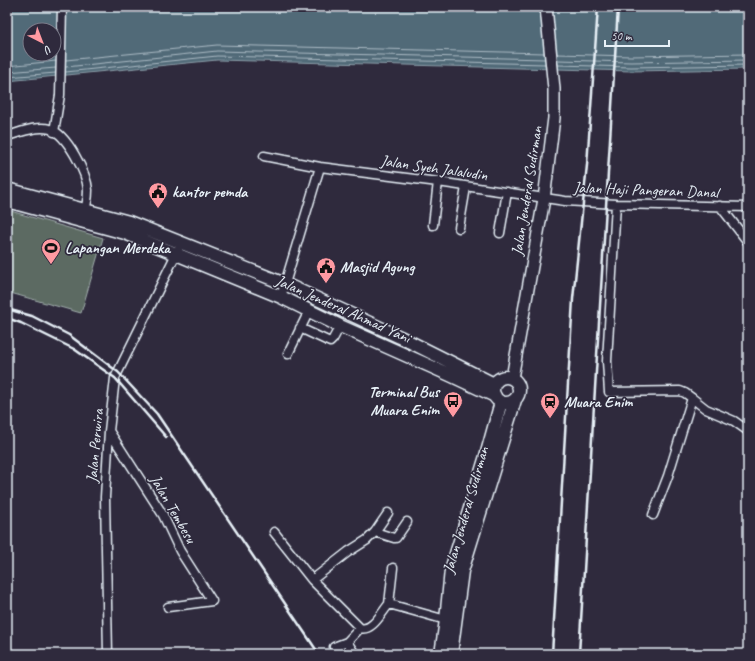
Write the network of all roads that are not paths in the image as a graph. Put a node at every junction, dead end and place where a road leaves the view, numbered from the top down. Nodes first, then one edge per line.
1 (62, 7) edge
2 (546, 7) edge
3 (54, 132) junction
4 (7, 136) edge
5 (264, 156) dead end
6 (320, 166) junction
7 (438, 182) junction
8 (466, 187) junction
9 (7, 189) edge
10 (506, 192) junction
11 (544, 199) junction
12 (7, 201) edge
13 (616, 204) junction
14 (720, 206) junction
15 (748, 207) edge
16 (83, 216) junction
17 (432, 225) dead end
18 (459, 228) dead end
19 (500, 233) dead end
20 (748, 242) edge
21 (181, 244) junction
22 (176, 255) junction
23 (285, 284) junction
24 (281, 297) junction
25 (309, 311) junction
26 (340, 326) junction
27 (300, 328) junction
28 (288, 354) dead end
29 (512, 378) junction
30 (494, 384) junction
31 (692, 398) junction
32 (498, 399) junction
33 (515, 400) junction
34 (109, 431) junction
35 (748, 431) edge
36 (388, 514) dead end
37 (653, 515) dead end
38 (407, 522) dead end
39 (274, 532) dead end
40 (376, 532) junction
41 (393, 568) dead end
42 (312, 580) junction
43 (389, 604) junction
44 (168, 607) dead end
45 (446, 620) junction
46 (360, 628) junction
47 (347, 642) junction
48 (334, 647) dead end
49 (108, 654) edge
50 (355, 654) edge
51 (441, 654) edge
52 (451, 654) edge

1 - 3 street
2 - 11 main road, Jalan Jenderal Sudirman
3 - 4 street
3 - 16 street
5 - 6 street, Jalan Syeh Jalaludin
6 - 7 street, Jalan Syeh Jalaludin
6 - 23 street
7 - 8 street, Jalan Syeh Jalaludin
7 - 17 street
8 - 10 street, Jalan Syeh Jalaludin
8 - 18 street
9 - 16 highway
10 - 11 street, Jalan Syeh Jalaludin
10 - 19 street
11 - 13 street, Jalan Haji Pangeran Danal
11 - 29 main road, Jalan Jenderal Sudirman
12 - 16 highway
13 - 14 street, Jalan Haji Pangeran Danal
13 - 31 street
14 - 15 street, Jalan Haji Pangeran Danal
14 - 20 street
16 - 21 highway, Jalan Jenderal Ahmad Yani
16 - 22 highway, Jalan Jenderal Ahmad Yani
21 - 22 street, Jalan Perwira
21 - 23 highway, Jalan Jenderal Ahmad Yani
22 - 24 highway, Jalan Jenderal Ahmad Yani
22 - 34 street, Jalan Perwira
23 - 24 street
23 - 30 highway, Jalan Jenderal Ahmad Yani
24 - 25 highway, Jalan Jenderal Ahmad Yani
25 - 26 highway, Jalan Jenderal Ahmad Yani
25 - 27 street
26 - 27 street
26 - 32 highway, Jalan Jenderal Ahmad Yani
27 - 28 street
29 - 30 highway
29 - 33 highway
30 - 32 highway
31 - 35 street
31 - 37 street
32 - 33 highway
32 - 45 highway, Jalan Jenderal Sudirman
33 - 52 highway, Jalan Jenderal Sudirman
34 - 44 street, Jalan Tembesu
34 - 49 street, Jalan Perwira
36 - 40 street
38 - 40 street
39 - 42 street
40 - 42 street
41 - 43 street
42 - 46 street
43 - 45 street
43 - 46 street
45 - 51 highway, Jalan Jenderal Sudirman
46 - 47 street
47 - 48 street
47 - 50 street

